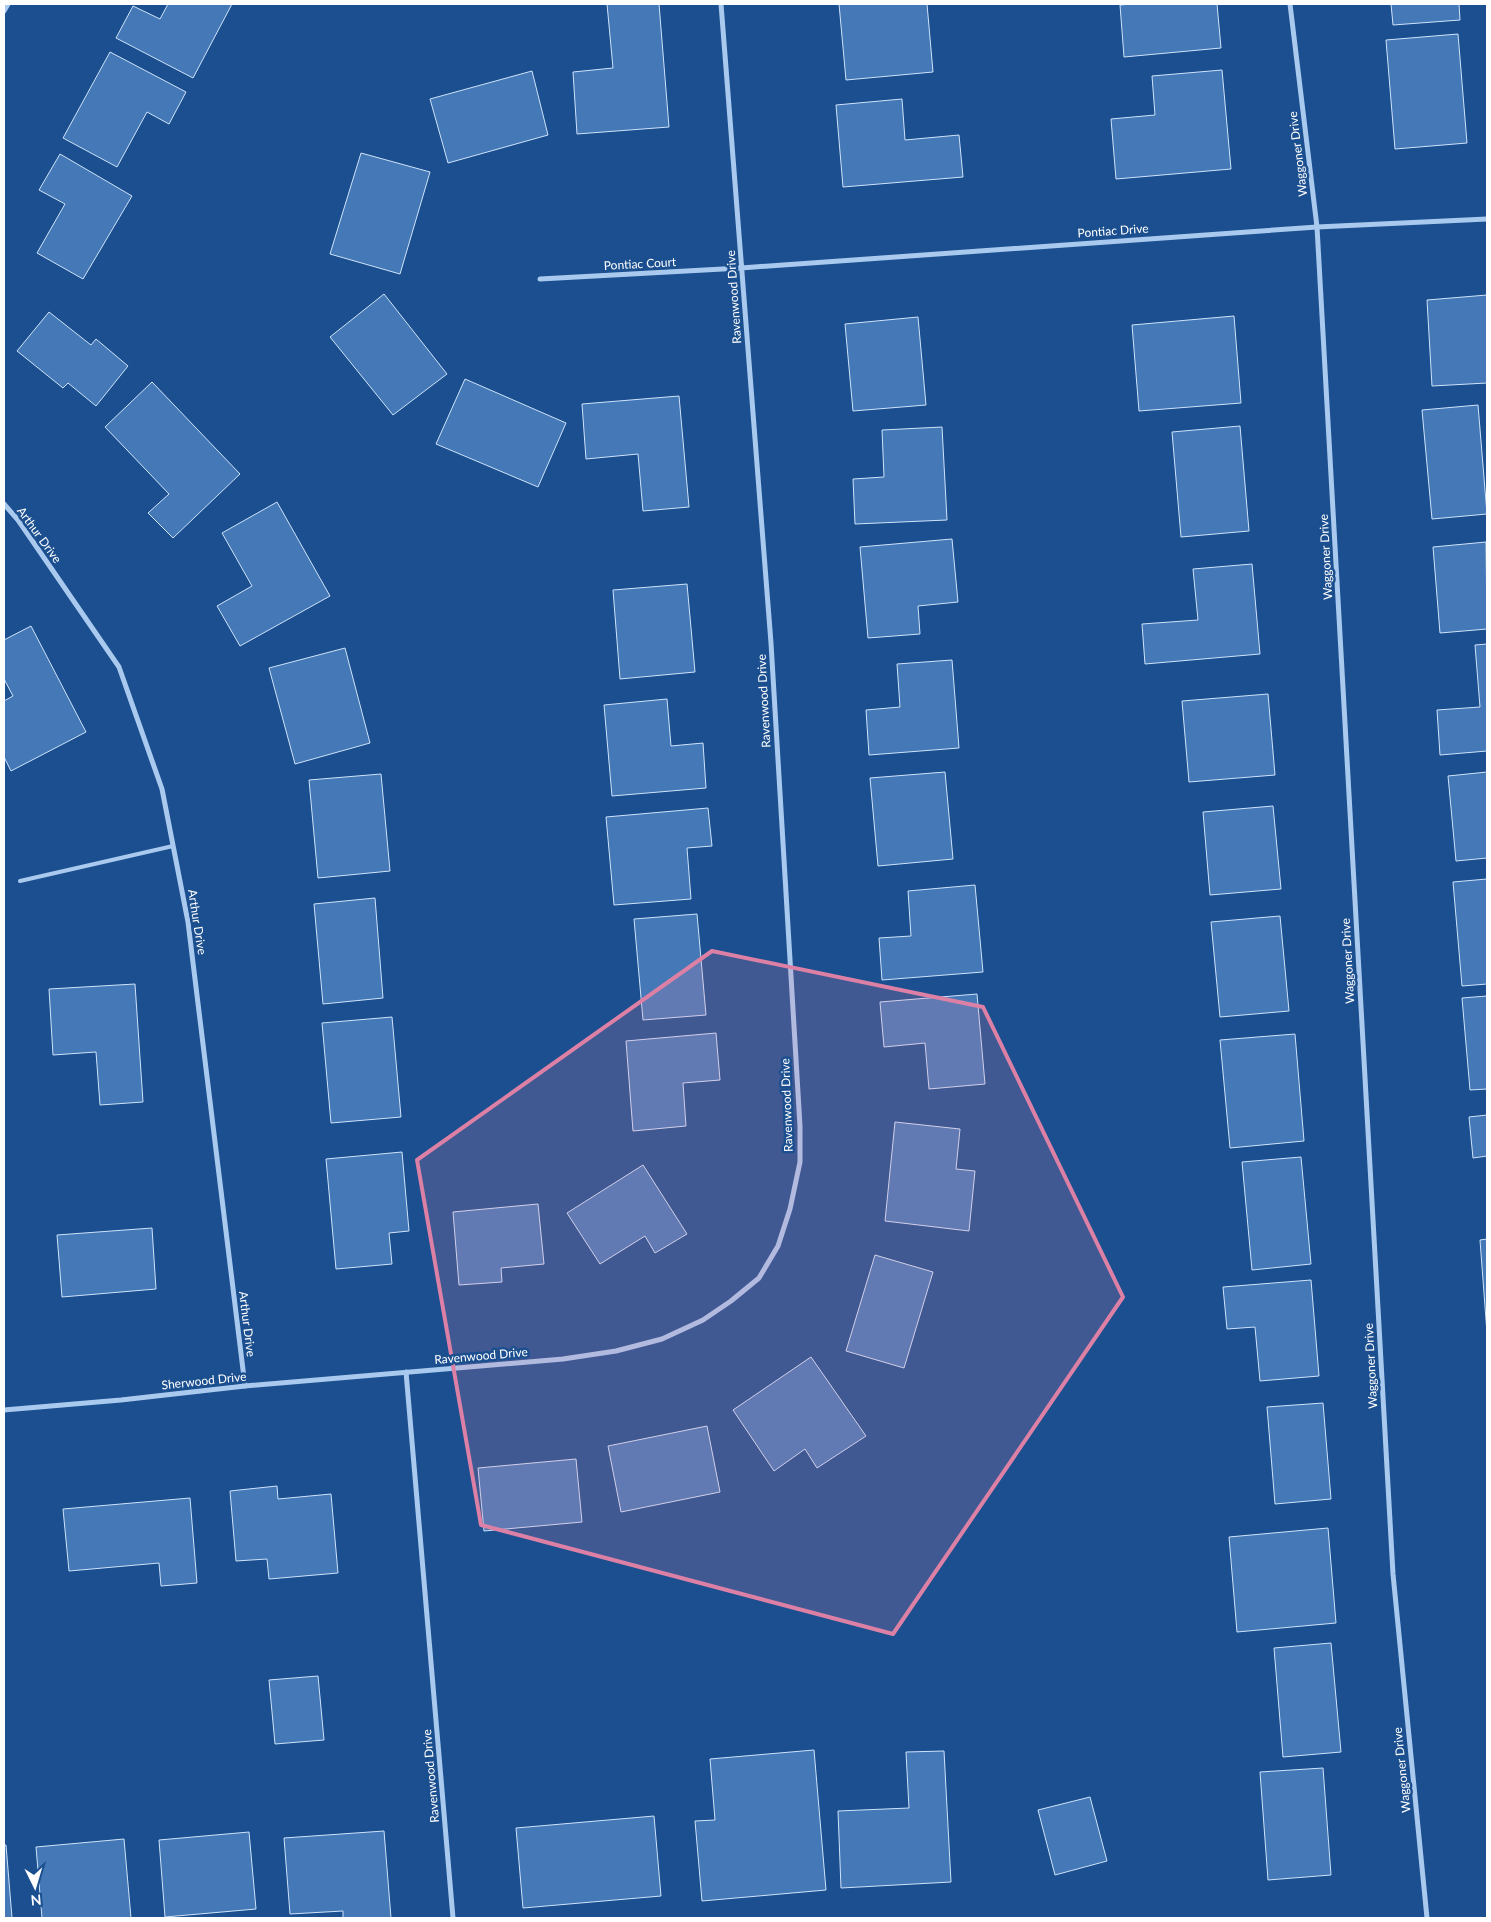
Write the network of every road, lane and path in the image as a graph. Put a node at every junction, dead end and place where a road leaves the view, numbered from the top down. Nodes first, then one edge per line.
1 (8, 4) edge
2 (721, 4) edge
3 (1290, 4) edge
4 (4, 11) edge
5 (1487, 219) edge
6 (1317, 227) junction
7 (741, 268) junction
8 (540, 279) dead end
9 (4, 504) edge
10 (173, 846) junction
11 (20, 881) dead end
12 (406, 1372) junction
13 (245, 1386) junction
14 (4, 1410) edge
15 (453, 1918) edge
16 (1427, 1918) edge

1 - 4 street
2 - 7 street, Ravenwood Drive
3 - 6 street, Waggoner Drive
5 - 6 street, Pontiac Drive
6 - 7 street, Pontiac Drive
6 - 16 street, Waggoner Drive
7 - 8 street, Pontiac Court
7 - 12 street, Ravenwood Drive
9 - 10 street, Arthur Drive
10 - 11 lane
10 - 13 street, Arthur Drive
12 - 13 street, Sherwood Drive
12 - 15 street, Ravenwood Drive
13 - 14 street, Sherwood Drive

